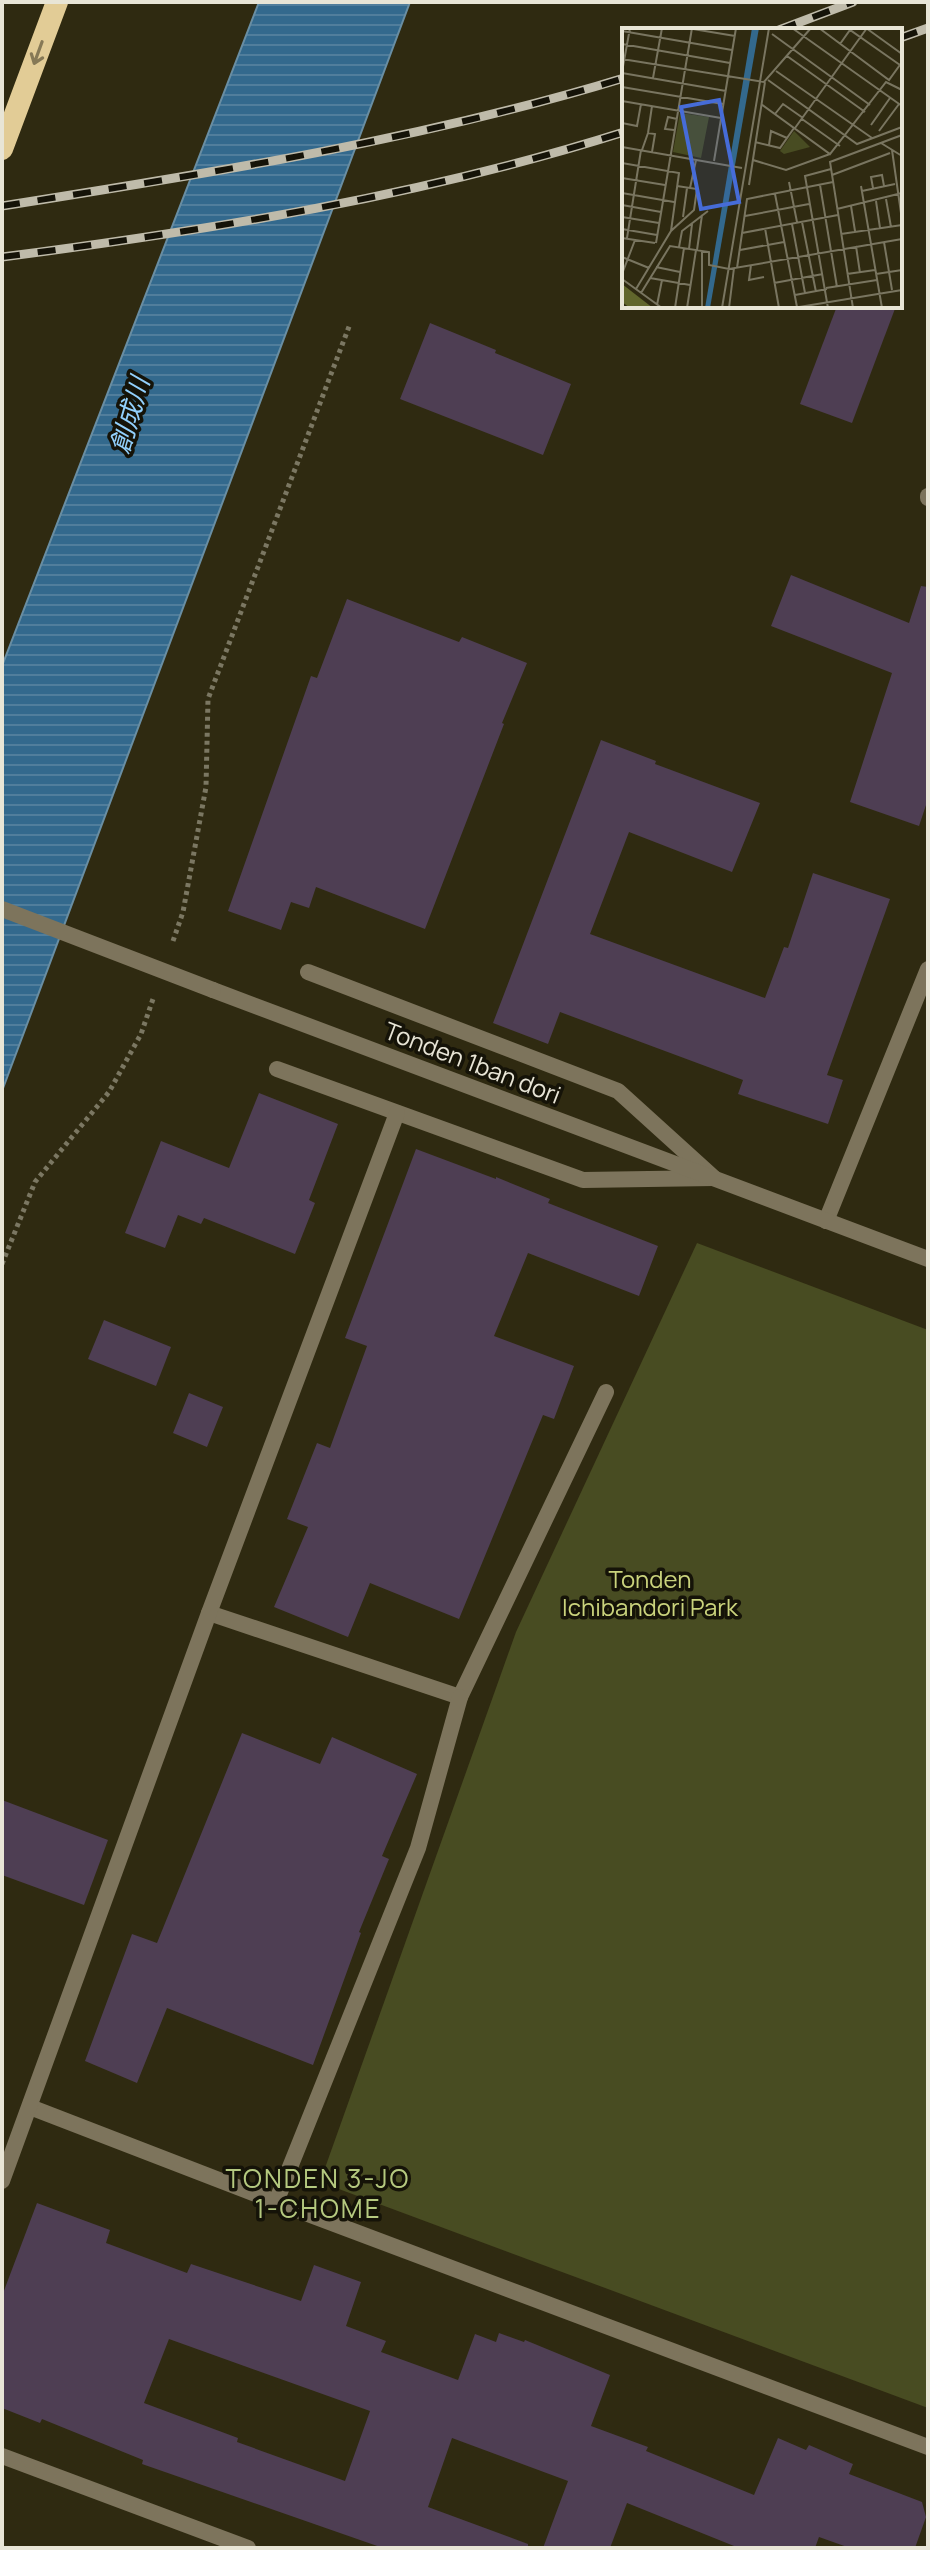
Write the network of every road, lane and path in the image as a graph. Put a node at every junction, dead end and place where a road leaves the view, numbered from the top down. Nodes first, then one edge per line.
1 (57, 2) edge
2 (2, 149) edge
3 (350, 324) dead end
4 (2, 909) edge
5 (169, 953) dead end
6 (928, 969) edge
7 (308, 972) dead end
8 (155, 994) dead end
9 (277, 1069) dead end
10 (397, 1113) junction
11 (714, 1178) junction
12 (826, 1221) junction
13 (928, 1259) edge
14 (2, 1264) edge
15 (606, 1392) dead end
16 (209, 1613) junction
17 (460, 1697) junction
18 (30, 2107) junction
19 (2, 2181) edge
20 (276, 2202) junction
21 (928, 2447) edge
22 (2, 2456) edge
23 (248, 2548) edge

1 -> 2 highway
3 - 5 path
4 - 11 street, Tonden 1ban dori, bridge
6 - 12 street
7 - 11 street
8 - 14 path
9 - 10 street
10 - 11 street
10 - 16 street
11 - 12 street, Tonden 1ban dori
12 - 13 street, Tonden 1ban dori
15 - 17 street
16 - 17 street
16 - 18 street
17 - 20 street
18 - 19 street
18 - 20 street
20 - 21 street
22 - 23 street

